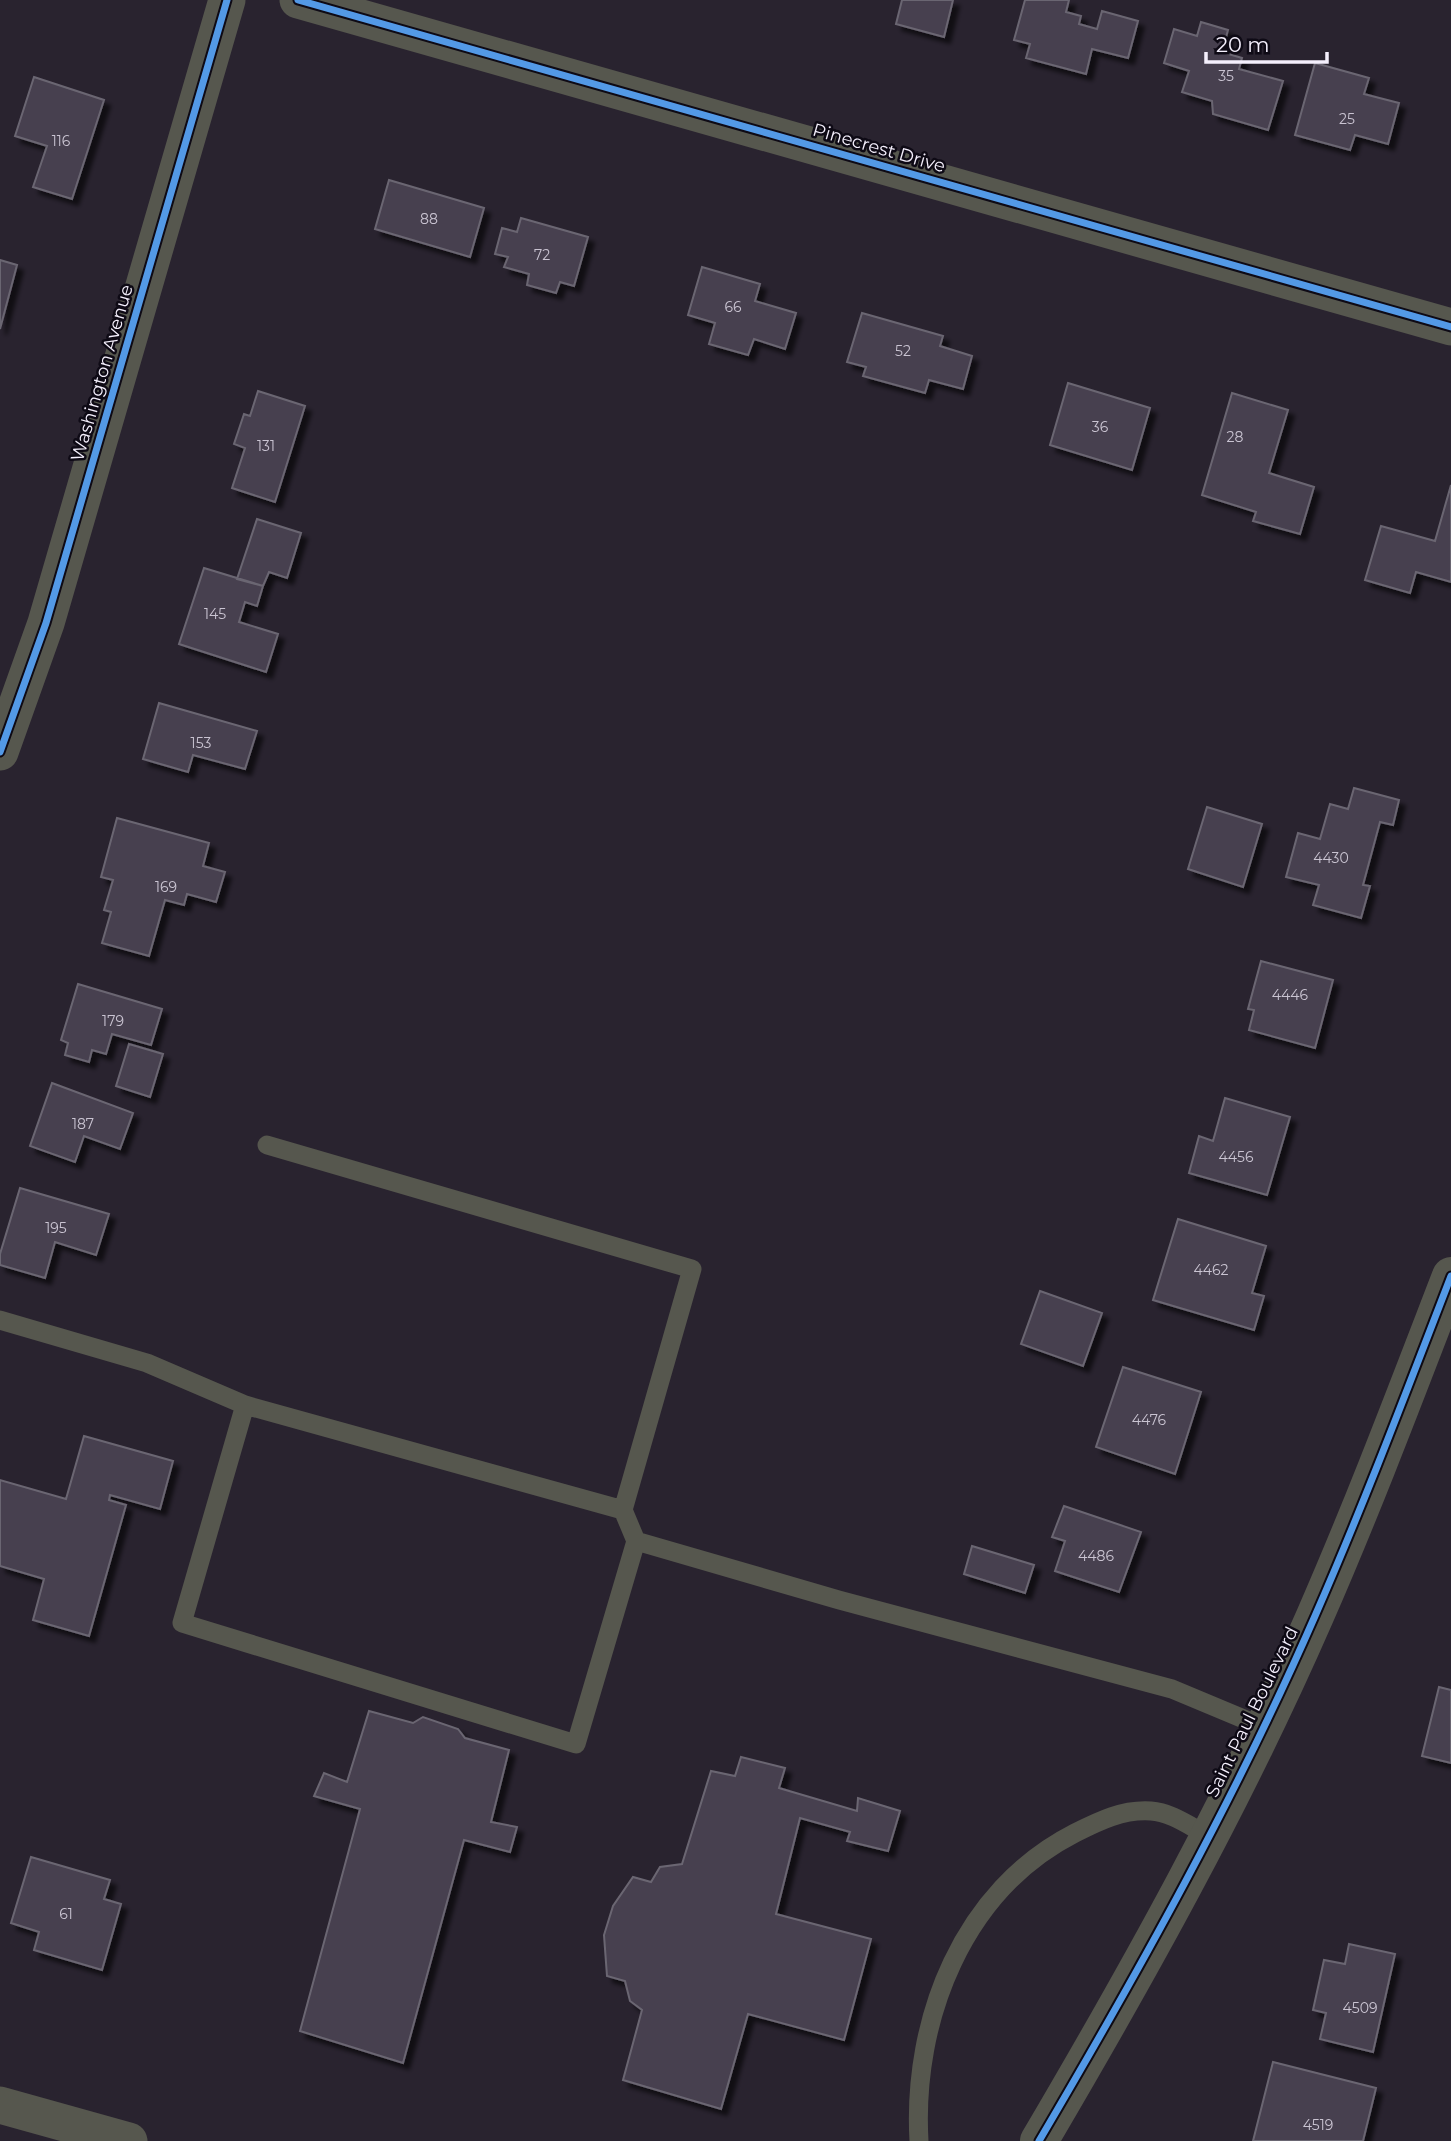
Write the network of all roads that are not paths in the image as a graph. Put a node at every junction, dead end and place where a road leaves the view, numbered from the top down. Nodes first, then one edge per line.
1 (227, 0) edge
2 (298, 0) edge
3 (1451, 327) edge
4 (0, 752) edge
5 (267, 1145) dead end
6 (1451, 1276) edge
7 (0, 1320) edge
8 (245, 1405) junction
9 (623, 1510) junction
10 (636, 1541) junction
11 (1263, 1727) junction
12 (1209, 1836) junction
13 (0, 2105) edge
14 (129, 2141) edge
15 (919, 2141) edge
16 (1039, 2141) edge

1 - 4 street, Washington Avenue
2 - 3 street, Pinecrest Drive
5 - 9 lane
6 - 11 street, Saint Paul Boulevard
7 - 8 lane
8 - 9 lane
8 - 10 lane
9 - 10 lane
10 - 11 lane
11 - 12 street, Saint Paul Boulevard
12 - 15 lane
12 - 16 street, Saint Paul Boulevard
13 - 14 street

